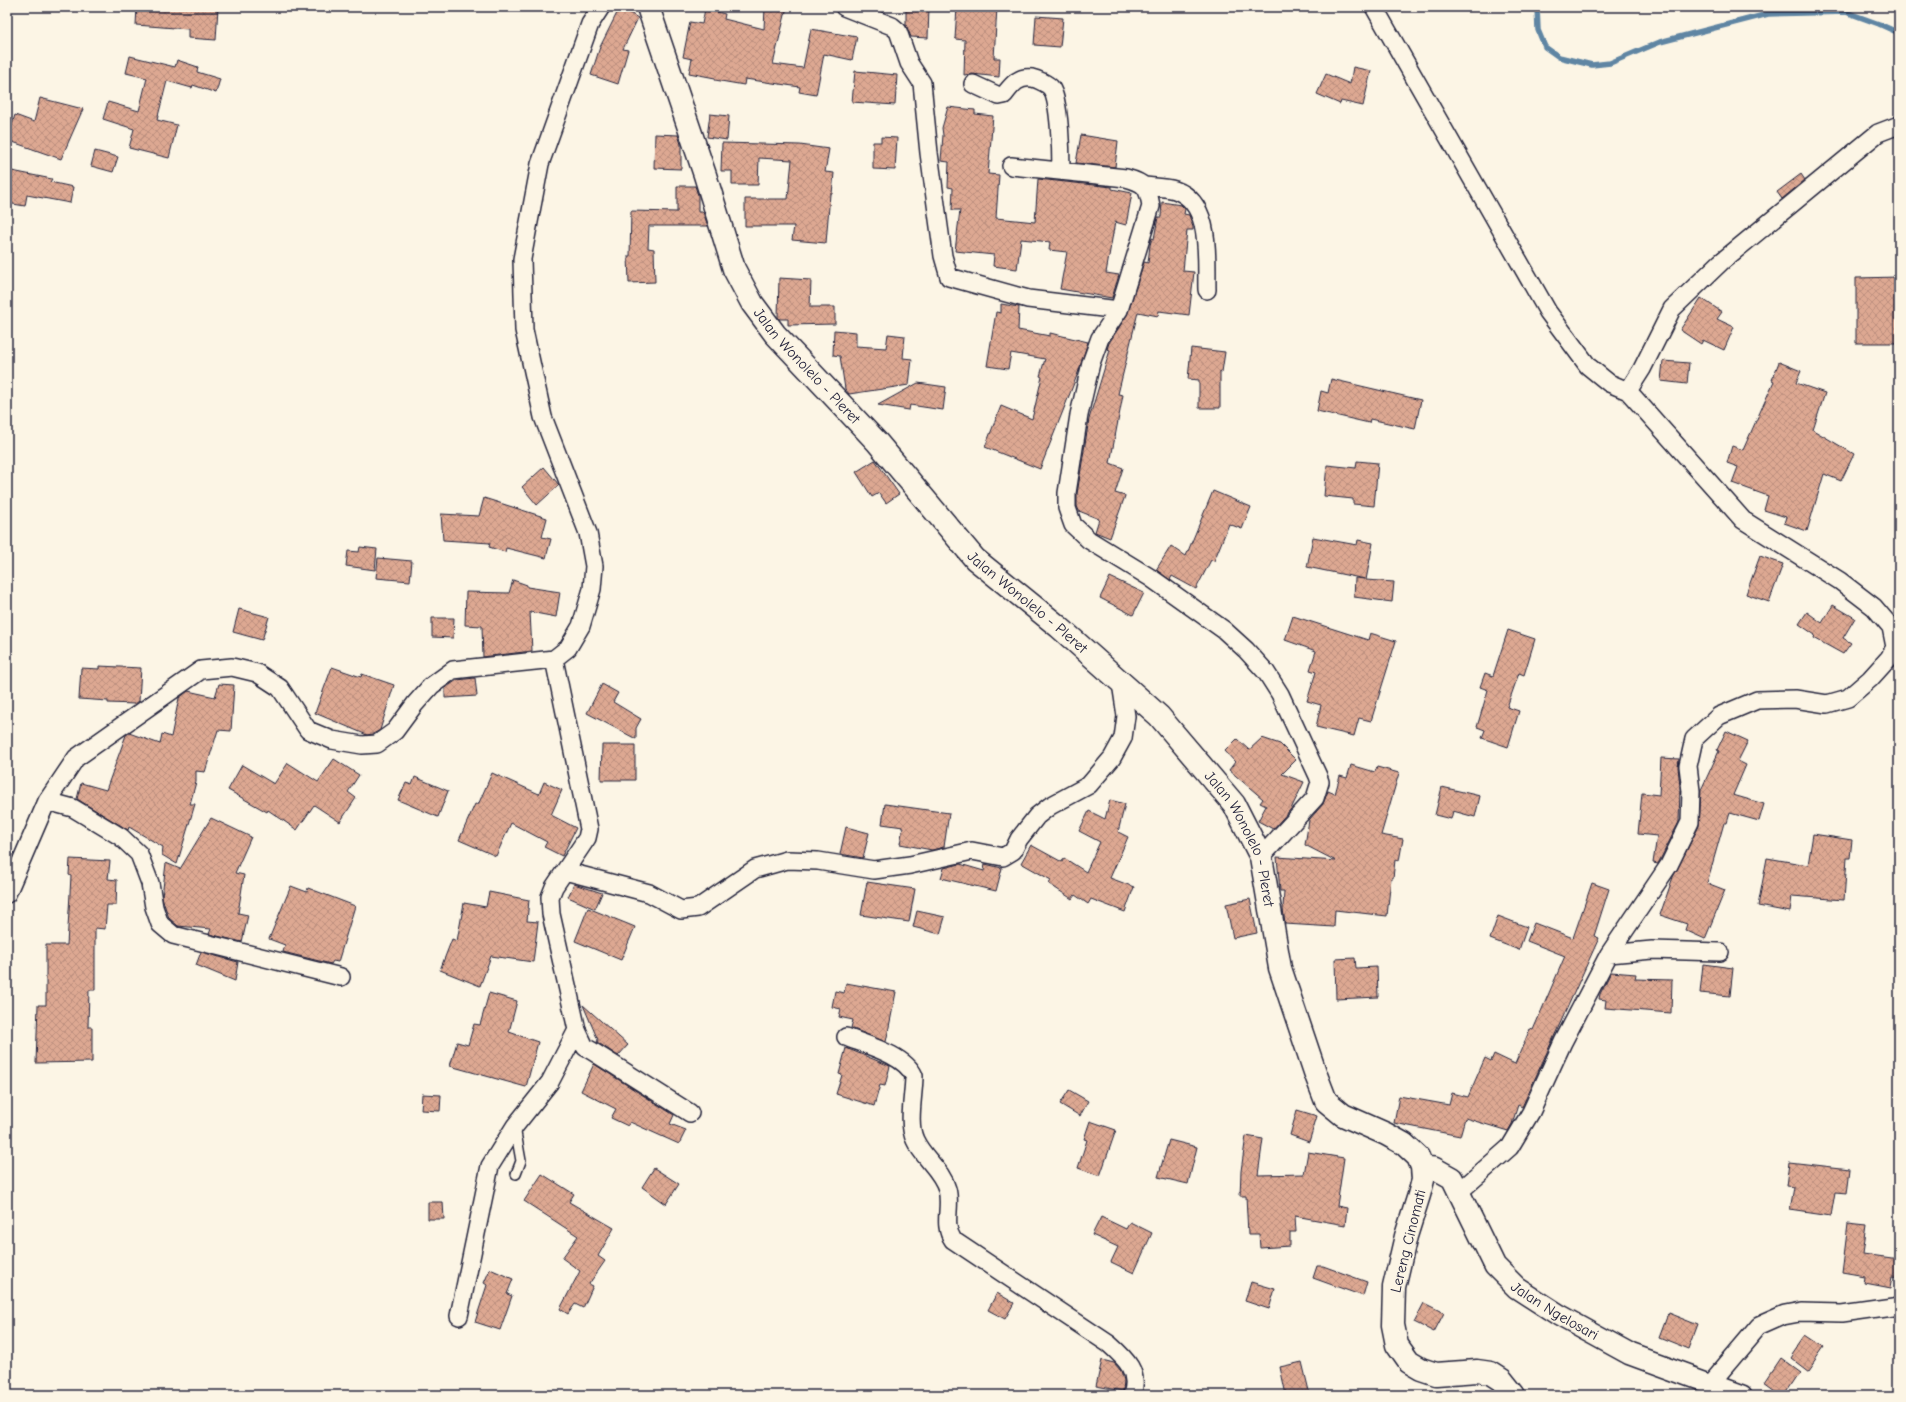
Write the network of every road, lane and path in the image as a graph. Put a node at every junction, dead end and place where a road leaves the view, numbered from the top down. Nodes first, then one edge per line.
1 (601, 7) edge
2 (648, 7) edge
3 (844, 7) edge
4 (1374, 7) edge
5 (973, 84) dead end
6 (1899, 125) edge
7 (1011, 166) dead end
8 (1061, 171) junction
9 (1144, 186) junction
10 (1207, 290) dead end
11 (1119, 310) junction
12 (1628, 391) junction
13 (554, 659) junction
14 (1121, 682) junction
15 (47, 801) junction
16 (1261, 857) junction
17 (564, 871) junction
18 (7, 894) edge
19 (1720, 952) dead end
20 (1609, 954) junction
21 (341, 977) dead end
22 (577, 1030) junction
23 (846, 1037) dead end
24 (690, 1113) dead end
25 (515, 1126) junction
26 (1422, 1167) junction
27 (516, 1174) dead end
28 (1460, 1191) junction
29 (1899, 1305) edge
30 (460, 1316) dead end
31 (1710, 1384) junction
32 (1132, 1395) edge
33 (1514, 1395) edge
34 (1742, 1395) edge

1 - 13 street
2 - 14 main road, Jalan Wonolelo - Pleret
3 - 11 street
4 - 12 street
5 - 8 street
6 - 12 street
7 - 8 street
8 - 9 street
9 - 10 street
9 - 11 street
11 - 16 street
12 - 20 street
13 - 15 street
13 - 17 street
14 - 16 main road, Jalan Wonolelo - Pleret
14 - 17 street
15 - 18 street
15 - 21 street
16 - 26 main road, Jalan Wonolelo - Pleret
17 - 22 street
19 - 20 street
20 - 28 street
22 - 24 street
22 - 25 street
23 - 32 street
25 - 27 lane
25 - 30 street
26 - 28 street, Jalan Ngelosari
26 - 33 main road, Lereng Cinomati
28 - 31 street, Jalan Ngelosari
29 - 31 street
31 - 34 street, Jalan Ngelosari

